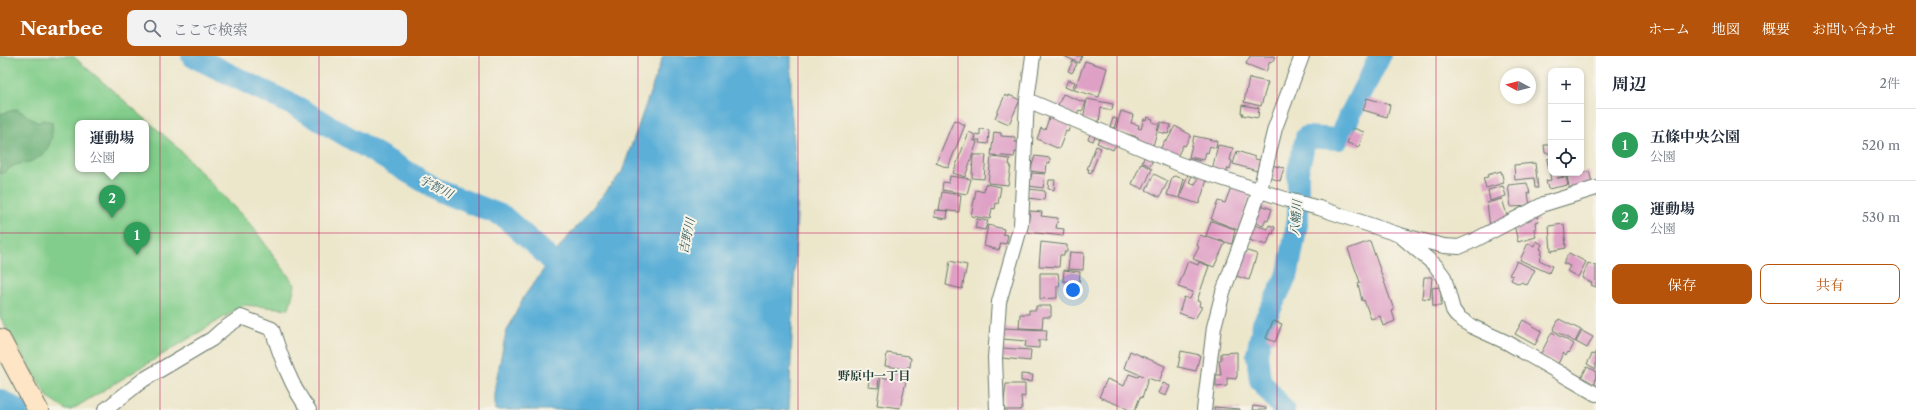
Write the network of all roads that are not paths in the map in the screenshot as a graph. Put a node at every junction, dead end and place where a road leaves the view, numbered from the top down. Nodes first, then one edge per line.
1 (1033, 56) edge
2 (1302, 56) edge
3 (1027, 100) junction
4 (1596, 188) edge
5 (1260, 190) junction
6 (1400, 235) junction
7 (0, 339) edge
8 (1596, 394) edge
9 (38, 410) edge
10 (105, 410) edge
11 (309, 410) edge
12 (997, 410) edge
13 (1204, 410) edge

1 - 3 street
2 - 5 street
3 - 5 street
3 - 12 street
4 - 6 street
5 - 6 street
5 - 13 street
6 - 8 street
7 - 9 street
10 - 11 street

